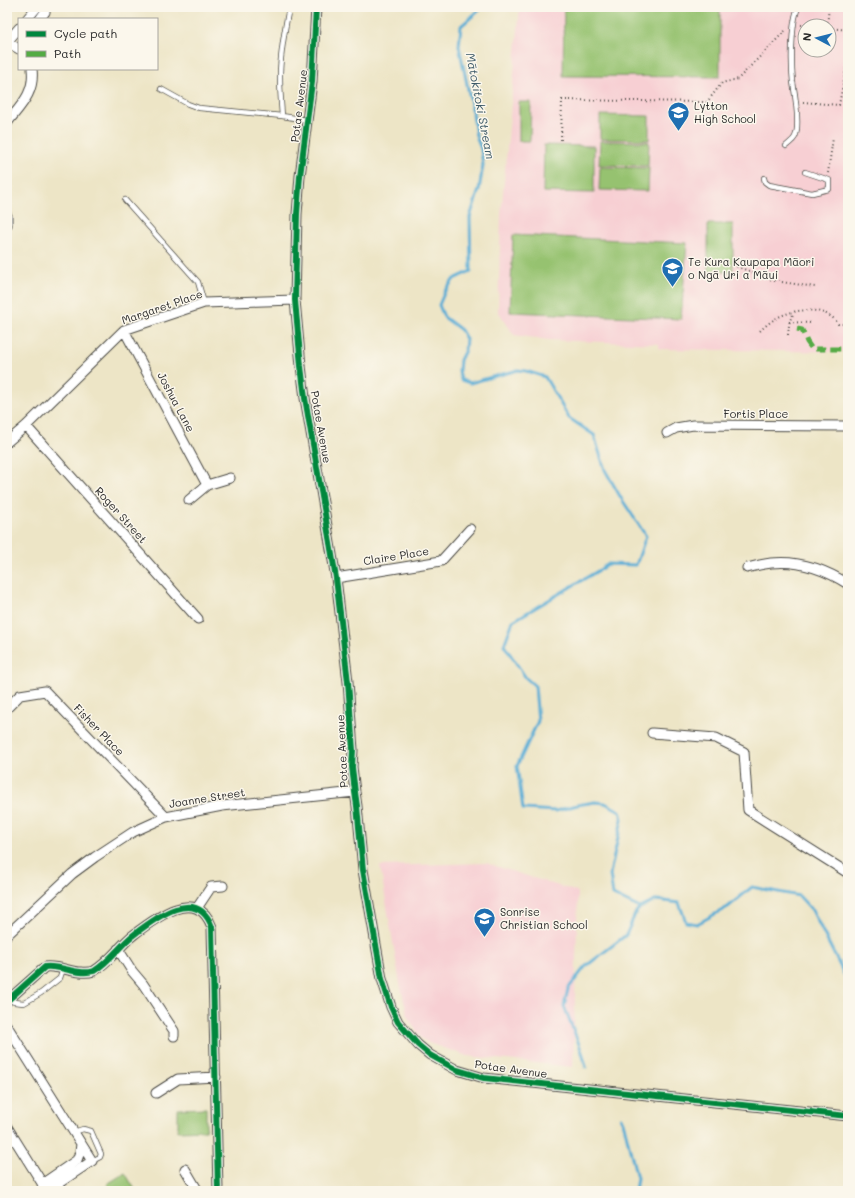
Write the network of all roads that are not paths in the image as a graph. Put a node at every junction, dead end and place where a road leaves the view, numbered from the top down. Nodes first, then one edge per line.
1 (37, 7) edge
2 (46, 7) edge
3 (290, 7) edge
4 (316, 7) edge
5 (798, 8) edge
6 (28, 18) edge
7 (41, 18) edge
8 (18, 29) edge
9 (7, 42) edge
10 (18, 48) edge
11 (32, 70) edge
12 (161, 88) dead end
13 (282, 116) junction
14 (307, 120) junction
15 (7, 124) edge
16 (786, 146) dead end
17 (805, 172) dead end
18 (764, 178) dead end
19 (125, 200) dead end
20 (7, 216) edge
21 (7, 225) edge
22 (295, 300) junction
23 (204, 303) junction
24 (124, 330) junction
25 (26, 426) junction
26 (848, 426) edge
27 (667, 434) dead end
28 (7, 442) edge
29 (230, 478) dead end
30 (207, 486) junction
31 (189, 500) dead end
32 (470, 529) dead end
33 (747, 568) dead end
34 (336, 578) junction
35 (848, 584) edge
36 (198, 619) dead end
37 (7, 708) edge
38 (652, 733) dead end
39 (354, 792) junction
40 (166, 817) junction
41 (848, 872) edge
42 (223, 886) dead end
43 (197, 908) junction
44 (7, 934) edge
45 (118, 949) junction
46 (63, 969) junction
47 (8, 1000) edge
48 (7, 1026) edge
49 (174, 1036) dead end
50 (216, 1077) junction
51 (156, 1093) dead end
52 (848, 1116) edge
53 (7, 1127) edge
54 (74, 1132) junction
55 (81, 1144) junction
56 (92, 1161) junction
57 (184, 1169) dead end
58 (45, 1187) edge
59 (198, 1191) edge
60 (218, 1191) edge

1 - 6 street
2 - 7 street
3 - 13 lane
4 - 14 street, Potae Avenue
5 - 16 lane
8 - 9 street
9 - 10 street
11 - 15 street
12 - 13 lane
13 - 14 lane
14 - 22 street, Potae Avenue
17 - 18 lane
19 - 23 lane
20 - 21 street
22 - 23 street, Margaret Place
22 - 34 street, Potae Avenue
23 - 24 street, Margaret Place
24 - 25 street, Margaret Place
24 - 30 street, Joshua Lane
25 - 28 street, Margaret Place
25 - 36 street, Roger Street
26 - 27 street, Fortis Place
29 - 30 street
30 - 31 street
32 - 34 street, Claire Place
33 - 35 street
34 - 39 street, Potae Avenue
37 - 40 street, Fisher Place
38 - 41 street
39 - 40 street, Joanne Street
39 - 52 street, Potae Avenue
40 - 44 street, Joanne Street
42 - 43 street
43 - 45 street
43 - 50 street
45 - 46 street
45 - 49 street
46 - 47 street
46 - 47 lane
48 - 54 street
50 - 51 street
50 - 60 street
53 - 58 street
54 - 55 street
54 - 56 lane
55 - 56 street
55 - 58 street
56 - 58 street
57 - 59 street

